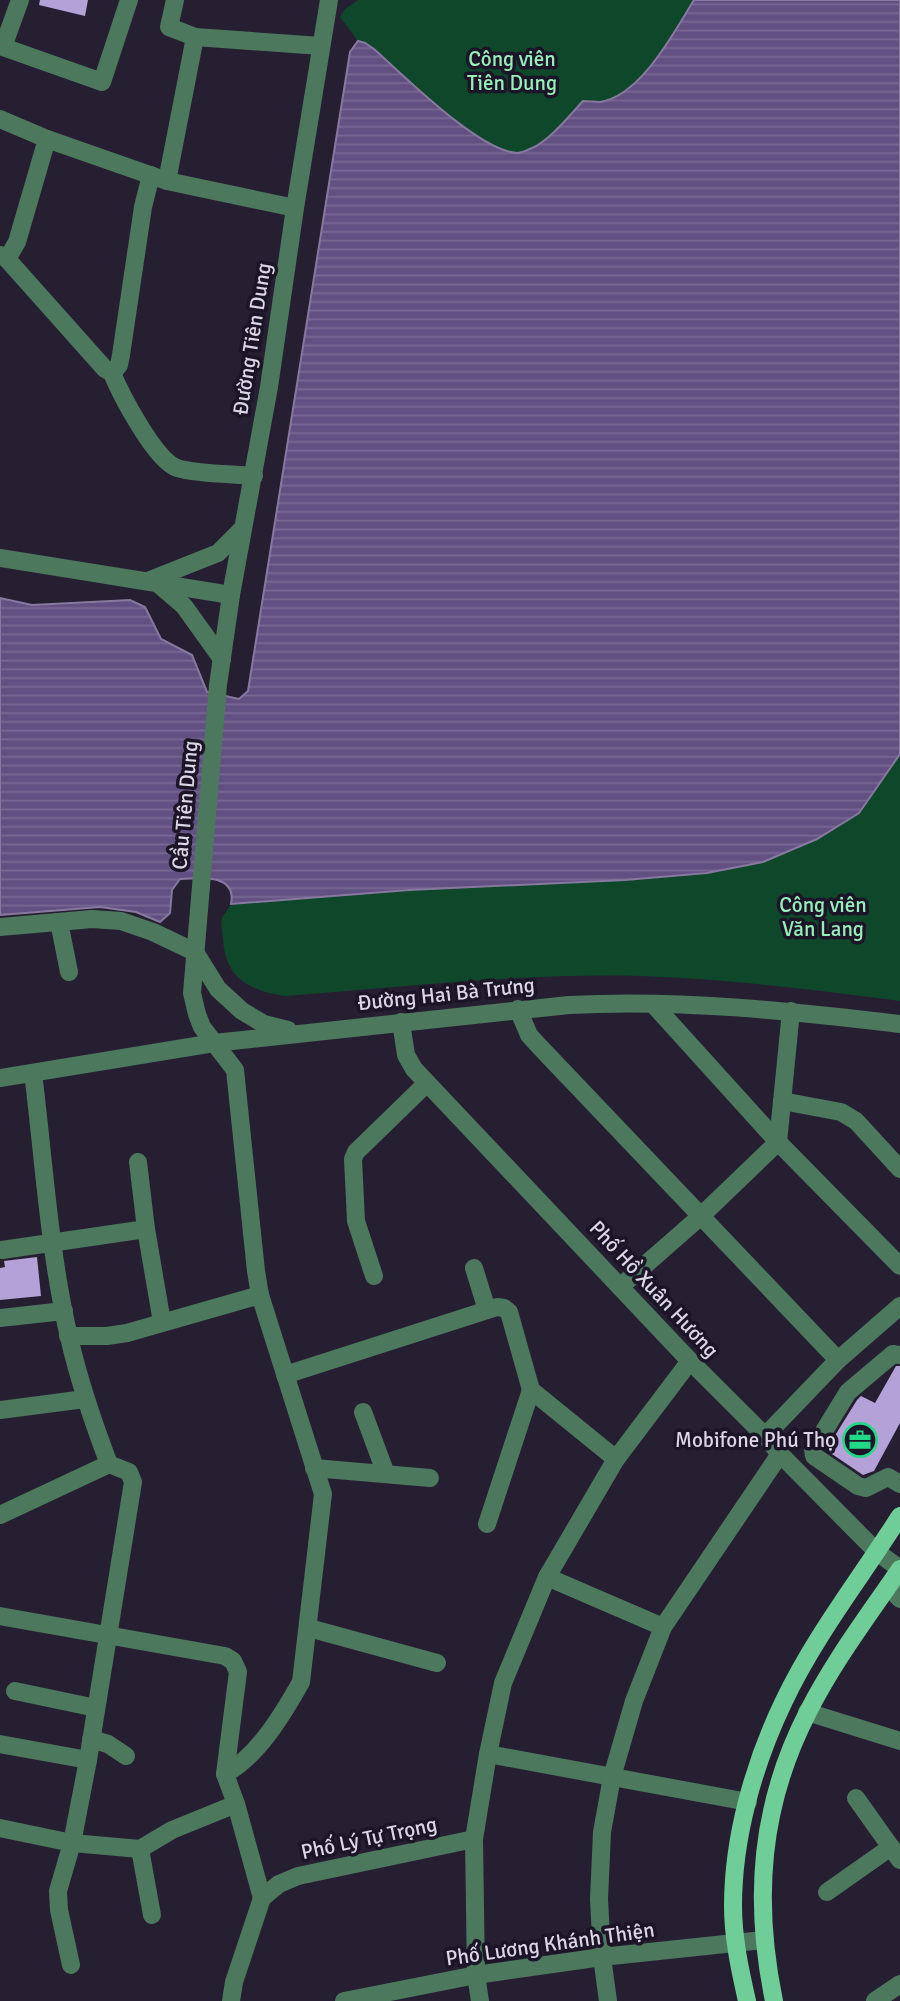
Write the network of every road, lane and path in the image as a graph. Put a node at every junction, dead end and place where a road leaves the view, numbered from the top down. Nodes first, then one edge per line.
1 (20, 0) edge
2 (129, 0) edge
3 (175, 0) edge
4 (329, 0) edge
5 (195, 37) junction
6 (321, 46) junction
7 (0, 119) edge
8 (47, 139) junction
9 (159, 178) junction
10 (295, 208) junction
11 (4, 257) edge
12 (112, 373) junction
13 (254, 476) junction
14 (243, 528) junction
15 (0, 558) edge
16 (152, 582) junction
17 (231, 595) junction
18 (222, 659) junction
19 (218, 685) joint
20 (59, 922) junction
21 (0, 927) edge
22 (195, 952) junction
23 (69, 972) dead end
24 (653, 1004) junction
25 (518, 1009) junction
26 (791, 1011) junction
27 (401, 1022) junction
28 (900, 1024) edge
29 (319, 1032) junction
30 (214, 1043) junction
31 (33, 1073) junction
32 (0, 1078) edge
33 (427, 1083) junction
34 (782, 1101) junction
35 (778, 1142) junction
36 (138, 1162) dead end
37 (900, 1169) edge
38 (701, 1216) junction
39 (146, 1229) junction
40 (54, 1243) junction
41 (2, 1250) dead end
42 (900, 1266) edge
43 (474, 1268) dead end
44 (373, 1276) dead end
45 (620, 1287) junction
46 (260, 1295) junction
47 (900, 1306) edge
48 (487, 1310) junction
49 (64, 1311) junction
50 (0, 1318) edge
51 (162, 1322) junction
52 (68, 1336) junction
53 (900, 1355) edge
54 (838, 1360) junction
55 (690, 1361) junction
56 (285, 1375) junction
57 (531, 1390) junction
58 (85, 1399) junction
59 (0, 1410) edge
60 (363, 1412) dead end
61 (765, 1436) junction
62 (780, 1454) junction
63 (616, 1459) junction
64 (109, 1464) junction
65 (314, 1468) junction
66 (386, 1474) junction
67 (430, 1478) dead end
68 (900, 1484) edge
69 (0, 1515) edge
70 (900, 1516) edge
71 (487, 1524) dead end
72 (877, 1552) junction
73 (900, 1569) edge
74 (547, 1577) junction
75 (894, 1593) edge
76 (0, 1616) edge
77 (663, 1627) junction
78 (309, 1628) junction
79 (108, 1636) junction
80 (438, 1663) dead end
81 (15, 1691) dead end
82 (96, 1708) junction
83 (807, 1712) junction
84 (91, 1739) junction
85 (900, 1741) edge
86 (0, 1744) edge
87 (488, 1754) junction
88 (126, 1756) dead end
89 (88, 1760) junction
90 (225, 1774) junction
91 (612, 1777) junction
92 (856, 1798) dead end
93 (748, 1802) junction
94 (236, 1804) junction
95 (0, 1828) edge
96 (474, 1839) junction
97 (72, 1843) junction
98 (140, 1849) junction
99 (895, 1853) edge
100 (827, 1892) dead end
101 (262, 1898) junction
102 (152, 1915) dead end
103 (764, 1940) junction
104 (736, 1944) junction
105 (602, 1957) junction
106 (71, 1965) dead end
107 (475, 1976) junction
108 (900, 1984) edge
109 (232, 2001) edge
110 (344, 2001) edge
111 (480, 2001) edge
112 (608, 2001) edge
113 (747, 2001) edge
114 (774, 2001) edge
115 (875, 2001) edge

1 - 2 street
3 - 5 street
4 - 6 street, Đường Tiên Dung
5 - 6 street
5 - 9 street
6 - 10 street, Đường Tiên Dung
7 - 8 street
8 - 9 street
8 - 11 street
9 - 10 street
9 - 12 street
10 - 13 street, Đường Tiên Dung
11 - 12 street
12 - 13 street
13 - 14 street, Đường Tiên Dung
14 - 16 street
14 - 17 street, Đường Tiên Dung
15 - 16 street
16 - 17 street
16 - 18 street
17 - 18 street, Đường Tiên Dung
18 - 19 street, Đường Tiên Dung
19 - 22 street, Cầu Tiên Dung
20 - 21 street
20 - 22 street
20 - 23 street
22 - 29 street
22 - 30 street
24 - 25 street, Đường Hai Bà Trưng
24 - 26 street, Đường Hai Bà Trưng
24 - 35 street
25 - 27 street, Đường Hai Bà Trưng
25 - 38 street
26 - 28 street, Đường Hai Bà Trưng
26 - 34 street
27 - 29 street, Đường Hai Bà Trưng
27 - 33 street, Phố Hồ Xuân Hương
29 - 30 street, Đường Hai Bà Trưng
30 - 31 street, Đường Hai Bà Trưng
30 - 46 street
31 - 32 street, Đường Hai Bà Trưng
31 - 40 street
33 - 44 street
33 - 45 street, Phố Hồ Xuân Hương
34 - 35 street
34 - 37 street
35 - 38 street
35 - 42 street
36 - 39 street
38 - 45 street
38 - 54 street
39 - 40 street
39 - 51 street
40 - 41 street
40 - 49 street
43 - 48 street
45 - 55 street, Phố Hồ Xuân Hương
46 - 51 street
46 - 56 street
47 - 54 street
48 - 56 street
48 - 57 street
49 - 50 street
49 - 52 street
51 - 52 street
52 - 58 street
53 - 68 street
54 - 61 street
55 - 61 street, Phố Hồ Xuân Hương
55 - 63 street
56 - 65 street
57 - 63 street
57 - 71 street
58 - 59 street
58 - 64 street
60 - 66 street
61 - 62 street, Phố Hồ Xuân Hương
62 - 72 street, Phố Hồ Xuân Hương
62 - 77 street
63 - 74 street
64 - 69 street
64 - 79 street
65 - 66 street
65 - 78 street
66 - 67 street
70 - 72 main road
72 - 73 street, Phố Hồ Xuân Hương
72 - 93 main road
73 - 75 main road
74 - 77 street
74 - 87 street
75 - 83 main road
76 - 79 street
77 - 91 street
78 - 80 street
78 - 90 street
79 - 82 street
79 - 90 street
81 - 82 street
82 - 84 street
83 - 85 street
83 - 103 main road
84 - 88 street
84 - 89 street
86 - 89 street
87 - 91 street
87 - 96 street
89 - 97 street
90 - 94 street
91 - 93 street
91 - 105 street
92 - 99 street
93 - 104 main road
94 - 98 street
94 - 101 street
95 - 97 street
96 - 101 street, Phố Lý Tự Trọng
96 - 107 street
97 - 98 street
97 - 106 street
98 - 102 street
99 - 100 street
101 - 109 street
103 - 104 street, Phố Lương Khánh Thiện
103 - 114 main road
104 - 105 street, Phố Lương Khánh Thiện
104 - 113 main road
105 - 107 street, Phố Lương Khánh Thiện
105 - 112 street
107 - 110 street, Phố Lương Khánh Thiện
107 - 111 street
108 - 115 street

